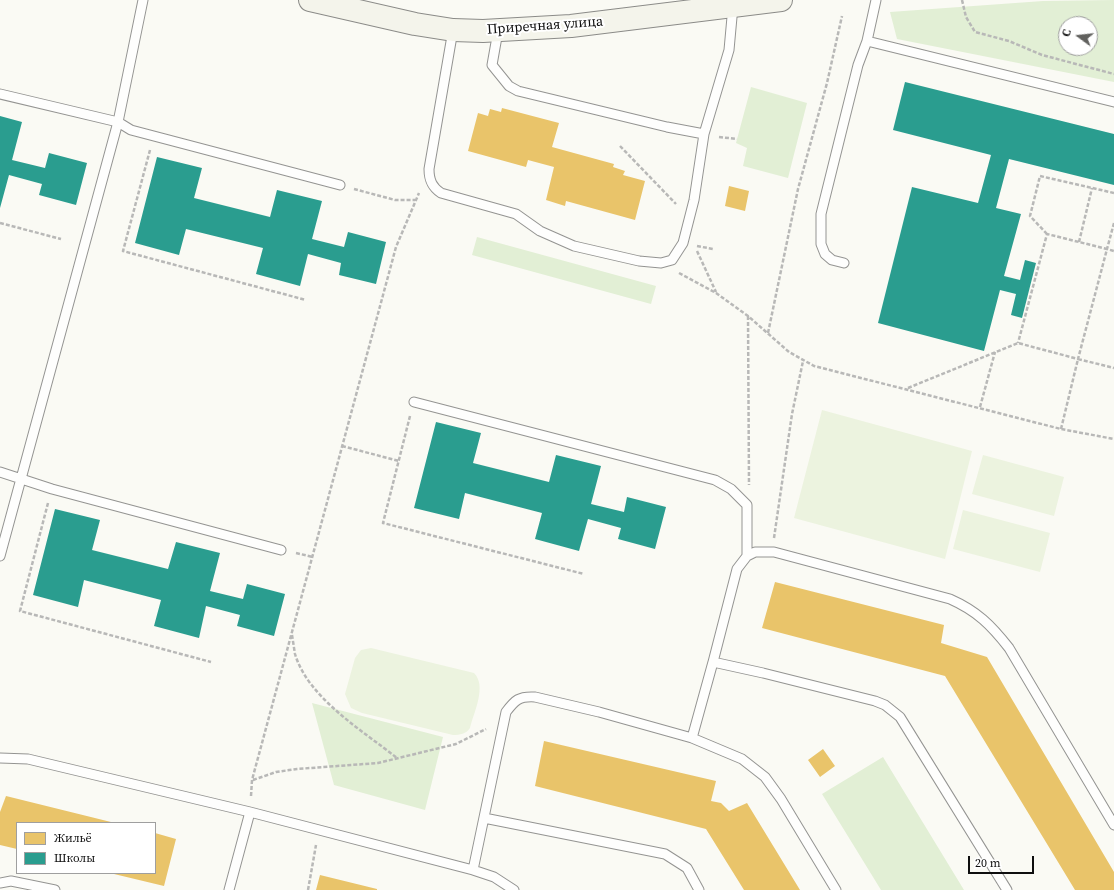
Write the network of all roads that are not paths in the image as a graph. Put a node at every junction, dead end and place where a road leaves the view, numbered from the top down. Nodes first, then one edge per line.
1 (143, 0) edge
2 (310, 0) edge
3 (781, 0) edge
4 (876, 0) edge
5 (733, 6) junction
6 (453, 30) junction
7 (498, 31) junction
8 (867, 41) junction
9 (0, 94) edge
10 (1114, 102) edge
11 (118, 122) junction
12 (704, 134) junction
13 (340, 185) road end
14 (844, 263) dead end
15 (414, 402) road end
16 (0, 472) edge
17 (20, 478) junction
18 (281, 550) dead end
19 (0, 556) edge
20 (747, 556) junction
21 (712, 662) junction
22 (692, 738) junction
23 (0, 758) edge
24 (250, 812) junction
25 (484, 818) junction
26 (1114, 825) edge
27 (473, 870) junction
28 (0, 883) edge
29 (55, 890) edge
30 (229, 890) edge
31 (514, 890) edge
32 (700, 890) edge
33 (836, 890) edge
34 (1006, 890) edge

1 - 11 lane
2 - 6 street, Приречная улица
3 - 5 street, Приречная улица
4 - 8 lane
5 - 7 street, Приречная улица
5 - 12 lane
6 - 7 street, Приречная улица
6 - 12 lane
7 - 12 lane
8 - 10 lane
8 - 14 lane
9 - 11 lane
11 - 13 lane
11 - 17 lane
15 - 20 lane
16 - 17 lane
17 - 18 lane
17 - 19 lane
20 - 21 lane
20 - 26 lane
21 - 22 lane
21 - 34 lane
22 - 25 lane
22 - 33 lane
23 - 24 lane
24 - 27 lane
24 - 30 lane
25 - 27 lane
25 - 32 lane
27 - 31 lane
28 - 29 lane

